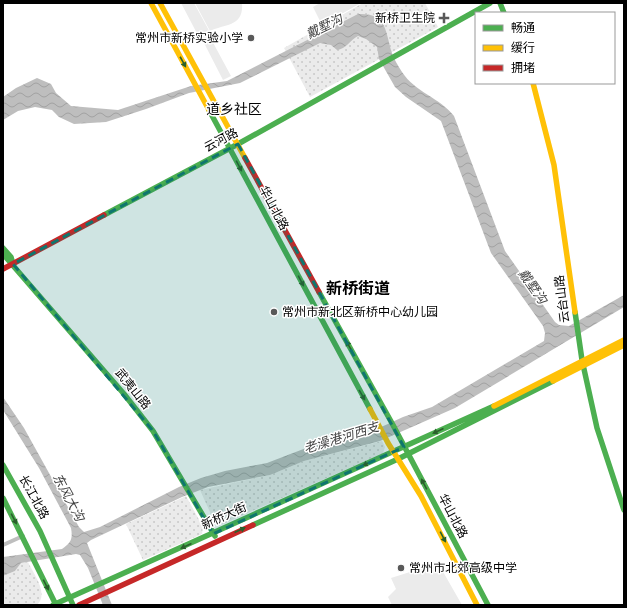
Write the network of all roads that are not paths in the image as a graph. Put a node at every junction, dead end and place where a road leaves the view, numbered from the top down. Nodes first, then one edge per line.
1 (151, 3) edge
2 (160, 3) edge
3 (490, 3) edge
4 (533, 84) edge
5 (238, 144) junction
6 (230, 148) junction
7 (3, 248) edge
8 (3, 254) edge
9 (13, 264) junction
10 (3, 270) edge
11 (624, 340) edge
12 (624, 345) edge
13 (583, 362) junction
14 (404, 446) junction
15 (393, 452) junction
16 (408, 453) junction
17 (398, 459) junction
18 (3, 466) edge
19 (3, 498) edge
20 (624, 510) edge
21 (213, 534) junction
22 (23, 538) junction
23 (217, 541) junction
24 (3, 545) edge
25 (70, 598) junction
26 (55, 605) edge
27 (73, 605) edge
28 (79, 605) edge
29 (477, 605) edge
30 (488, 605) edge

1 -> 6 street, 华山北路
2 - 5 street, 华山北路
3 - 5 street, 云河路
4 - 13 street, 云台山路
5 - 6 street, 云河路
14 -> 5 street, 华山北路
6 - 9 street, 云河路
6 -> 15 street, 华山北路
7 - 9 street, 武夷山路
8 - 9 street, 武夷山路
9 - 10 street, 云河路
9 - 21 street, 武夷山路
11 - 13 street
12 - 13 street
13 -> 14 street, 新桥大街
13 - 16 street, 新桥大街
13 - 20 street, 云台山路
14 - 15 street, 新桥大街
14 - 16 street, 华山北路
15 - 17 street, 华山北路
15 -> 21 street, 新桥大街
16 - 17 street, 新桥大街
30 -> 16 street, 华山北路
23 -> 17 street, 新桥大街
17 -> 29 street, 华山北路
18 - 25 street, 长江北路
19 -> 22 street
21 - 23 street, 武夷山路
21 -> 25 street, 新桥大街
22 - 24 street
22 -> 26 street
23 - 28 street, 新桥大街
25 - 26 street, 新桥大街
25 - 27 street

